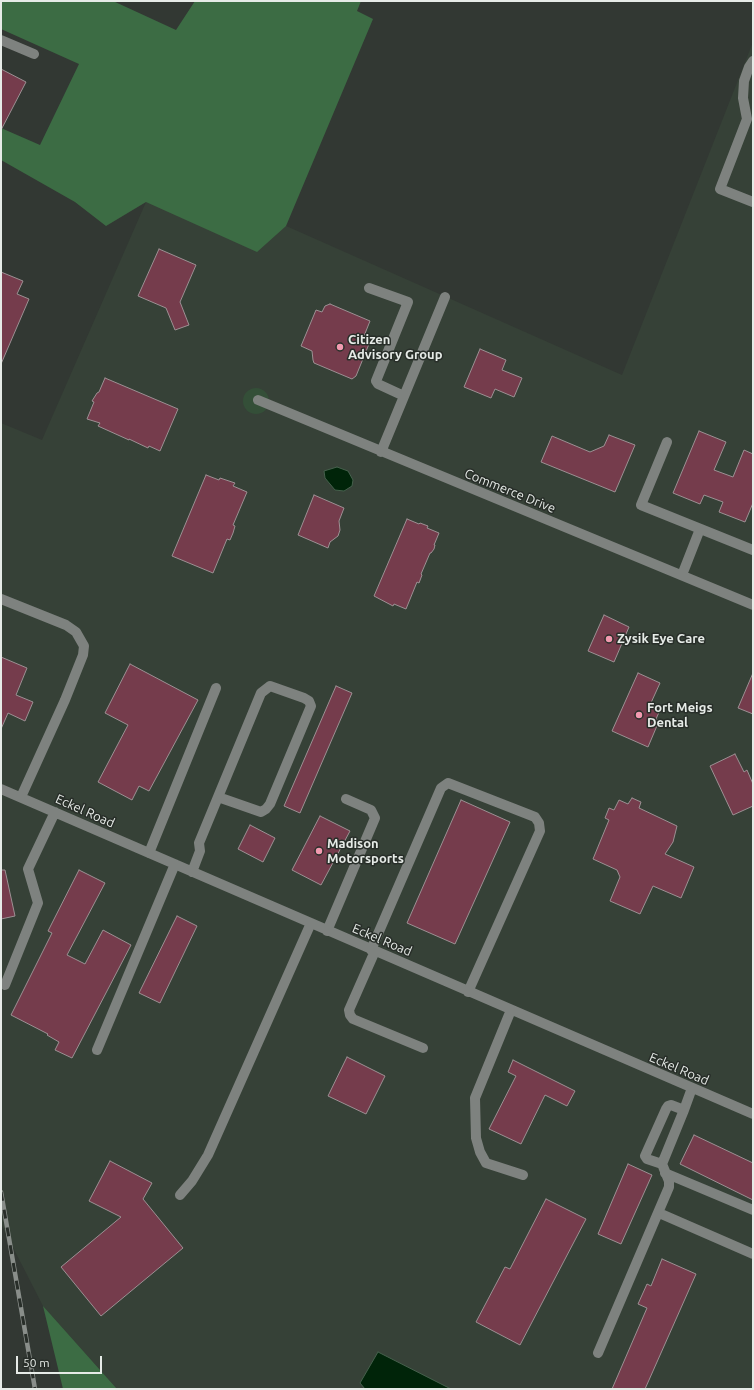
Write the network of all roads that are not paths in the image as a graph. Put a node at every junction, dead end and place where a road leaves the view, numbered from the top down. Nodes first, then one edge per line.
1 (1, 40) edge
2 (34, 54) dead end
3 (753, 61) edge
4 (753, 202) edge
5 (369, 288) dead end
6 (445, 297) dead end
7 (404, 396) junction
8 (258, 400) dead end
9 (667, 442) dead end
10 (381, 452) junction
11 (700, 529) junction
12 (753, 550) edge
13 (682, 575) junction
14 (1, 599) edge
15 (753, 605) edge
16 (216, 688) dead end
17 (1, 789) edge
18 (21, 797) junction
19 (218, 797) junction
20 (346, 799) dead end
21 (55, 812) junction
22 (148, 853) junction
23 (175, 864) junction
24 (192, 872) junction
25 (311, 923) junction
26 (327, 930) junction
27 (373, 950) junction
28 (5, 985) dead end
29 (468, 992) junction
30 (511, 1010) junction
31 (423, 1048) dead end
32 (97, 1050) dead end
33 (692, 1088) junction
34 (684, 1110) junction
35 (753, 1114) edge
36 (664, 1169) junction
37 (523, 1175) dead end
38 (180, 1194) dead end
39 (753, 1210) edge
40 (659, 1213) junction
41 (753, 1254) edge
42 (598, 1353) dead end

1 - 2 street
3 - 4 street
5 - 7 street
6 - 7 street
7 - 10 street
8 - 10 street, Commerce Drive
9 - 11 street
10 - 13 street, Commerce Drive
11 - 12 street
11 - 13 street
13 - 15 street, Commerce Drive
14 - 18 street
16 - 22 street
17 - 18 street, Eckel Road
18 - 21 street, Eckel Road
19 - 19 street
19 - 24 street
20 - 26 street
21 - 22 street, Eckel Road
21 - 28 street
22 - 23 street, Eckel Road
23 - 24 street, Eckel Road
23 - 32 street
24 - 25 street, Eckel Road
25 - 26 street, Eckel Road
25 - 38 street
26 - 27 street, Eckel Road
27 - 29 street, Eckel Road
27 - 29 street
27 - 31 street
29 - 30 street, Eckel Road
30 - 33 street, Eckel Road
30 - 37 street
33 - 34 street
33 - 35 street, Eckel Road
34 - 36 street
34 - 36 street
36 - 39 street
36 - 40 street
40 - 41 street
40 - 42 street

